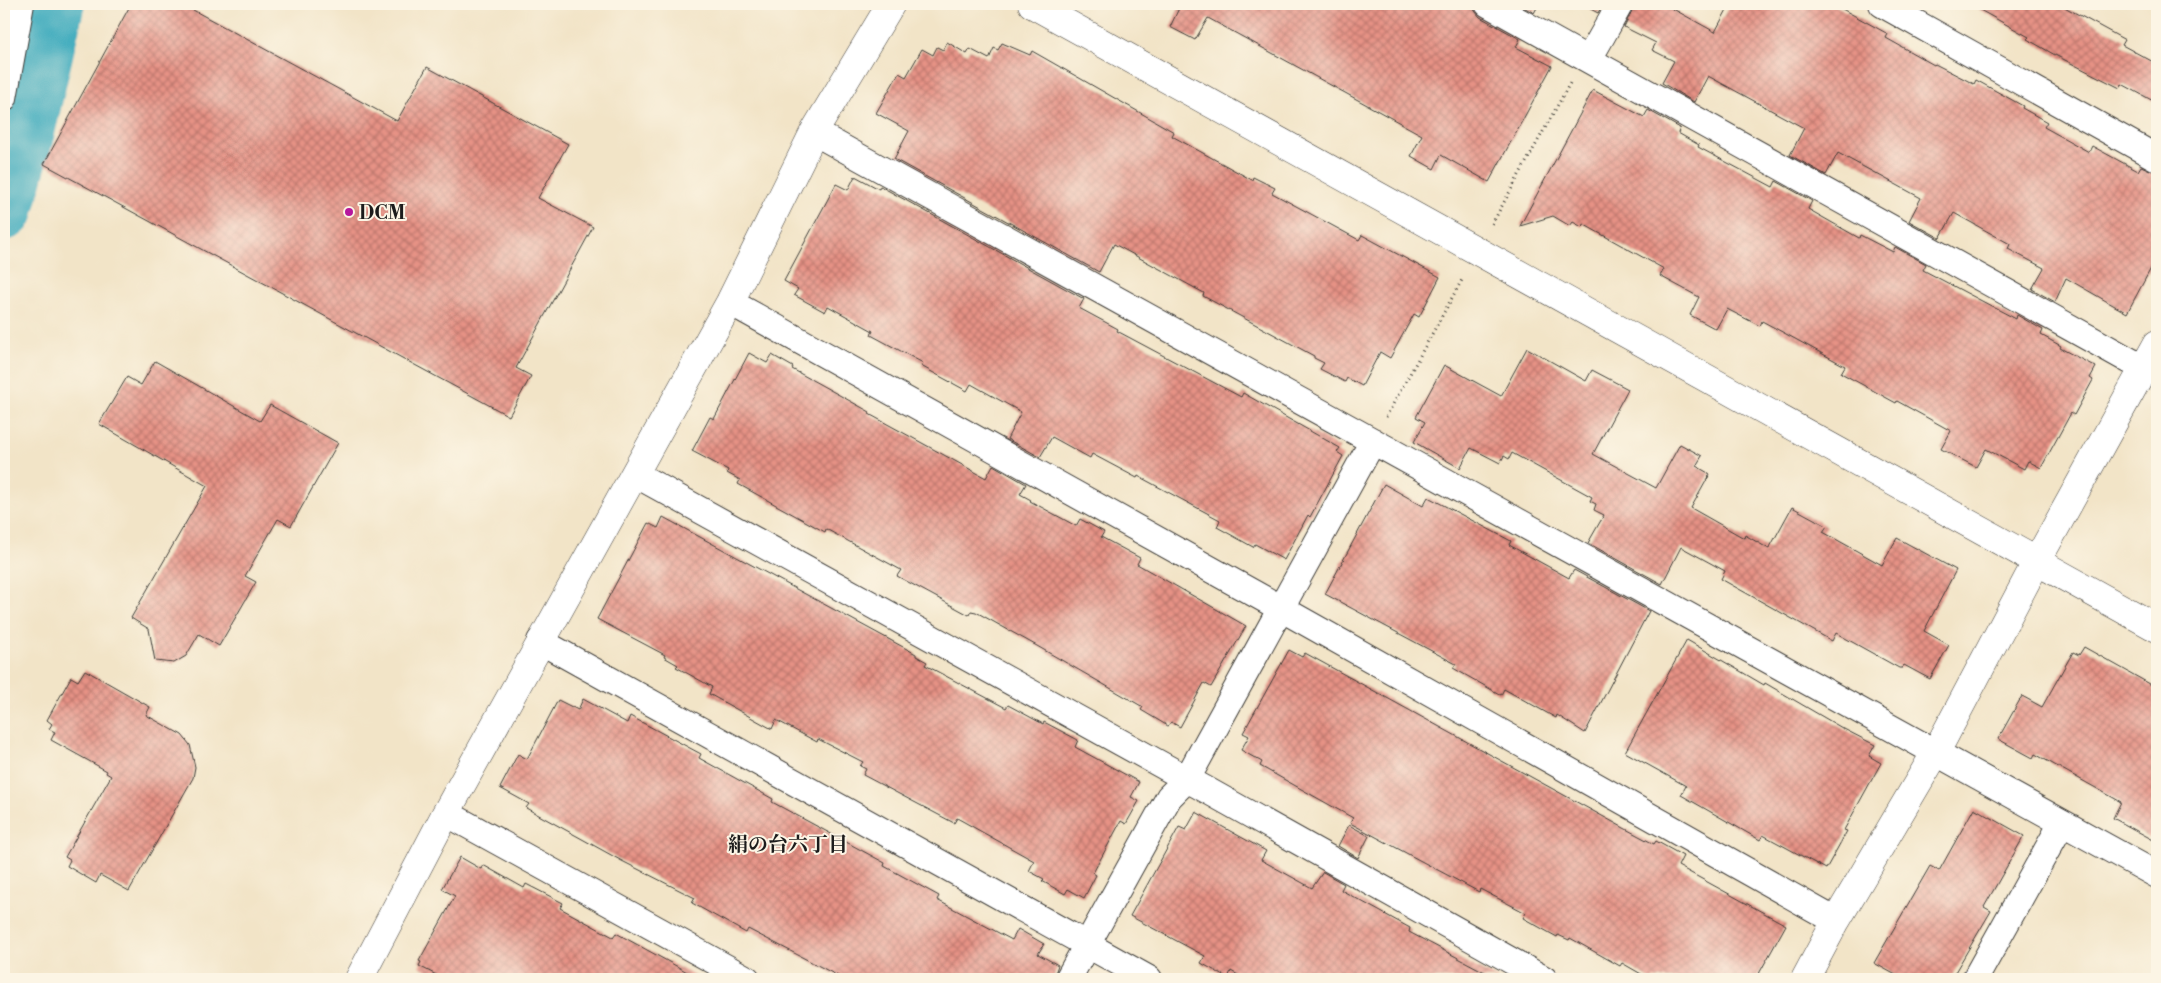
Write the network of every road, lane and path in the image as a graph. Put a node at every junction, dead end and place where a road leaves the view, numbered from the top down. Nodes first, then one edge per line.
1 (21, 4) edge
2 (891, 4) edge
3 (1032, 4) edge
4 (1488, 4) edge
5 (1620, 4) edge
6 (1882, 4) edge
7 (1589, 59) junction
8 (4, 98) edge
9 (814, 132) junction
10 (2157, 158) edge
11 (1478, 250) junction
12 (730, 302) junction
13 (2157, 344) edge
14 (2143, 368) junction
15 (1373, 441) junction
16 (635, 474) junction
17 (2037, 561) junction
18 (1282, 609) junction
19 (2157, 628) edge
20 (540, 641) junction
21 (1936, 752) junction
22 (1187, 779) junction
23 (446, 813) junction
24 (2062, 823) junction
25 (2157, 875) edge
26 (1836, 921) junction
27 (1088, 945) junction
28 (359, 979) edge
29 (747, 979) edge
30 (1068, 979) edge
31 (1150, 979) edge
32 (1544, 979) edge
33 (1804, 979) edge
34 (1975, 979) edge

1 - 8 street
2 - 9 street
3 - 11 street
4 - 7 street
5 - 7 street
6 - 10 street
7 - 11 path
7 - 14 street
9 - 12 street
9 - 15 street
11 - 15 path
11 - 17 street
12 - 16 street
12 - 18 street
13 - 14 street
14 - 17 street
15 - 18 street
15 - 21 street
16 - 20 street
16 - 22 street
17 - 19 street
17 - 21 street
18 - 22 street
18 - 26 street
20 - 23 street
20 - 27 street
21 - 24 street
21 - 26 street
22 - 27 street
22 - 32 street
23 - 28 street
23 - 29 street
24 - 25 street
24 - 34 street
26 - 33 street
27 - 30 street
27 - 31 street

